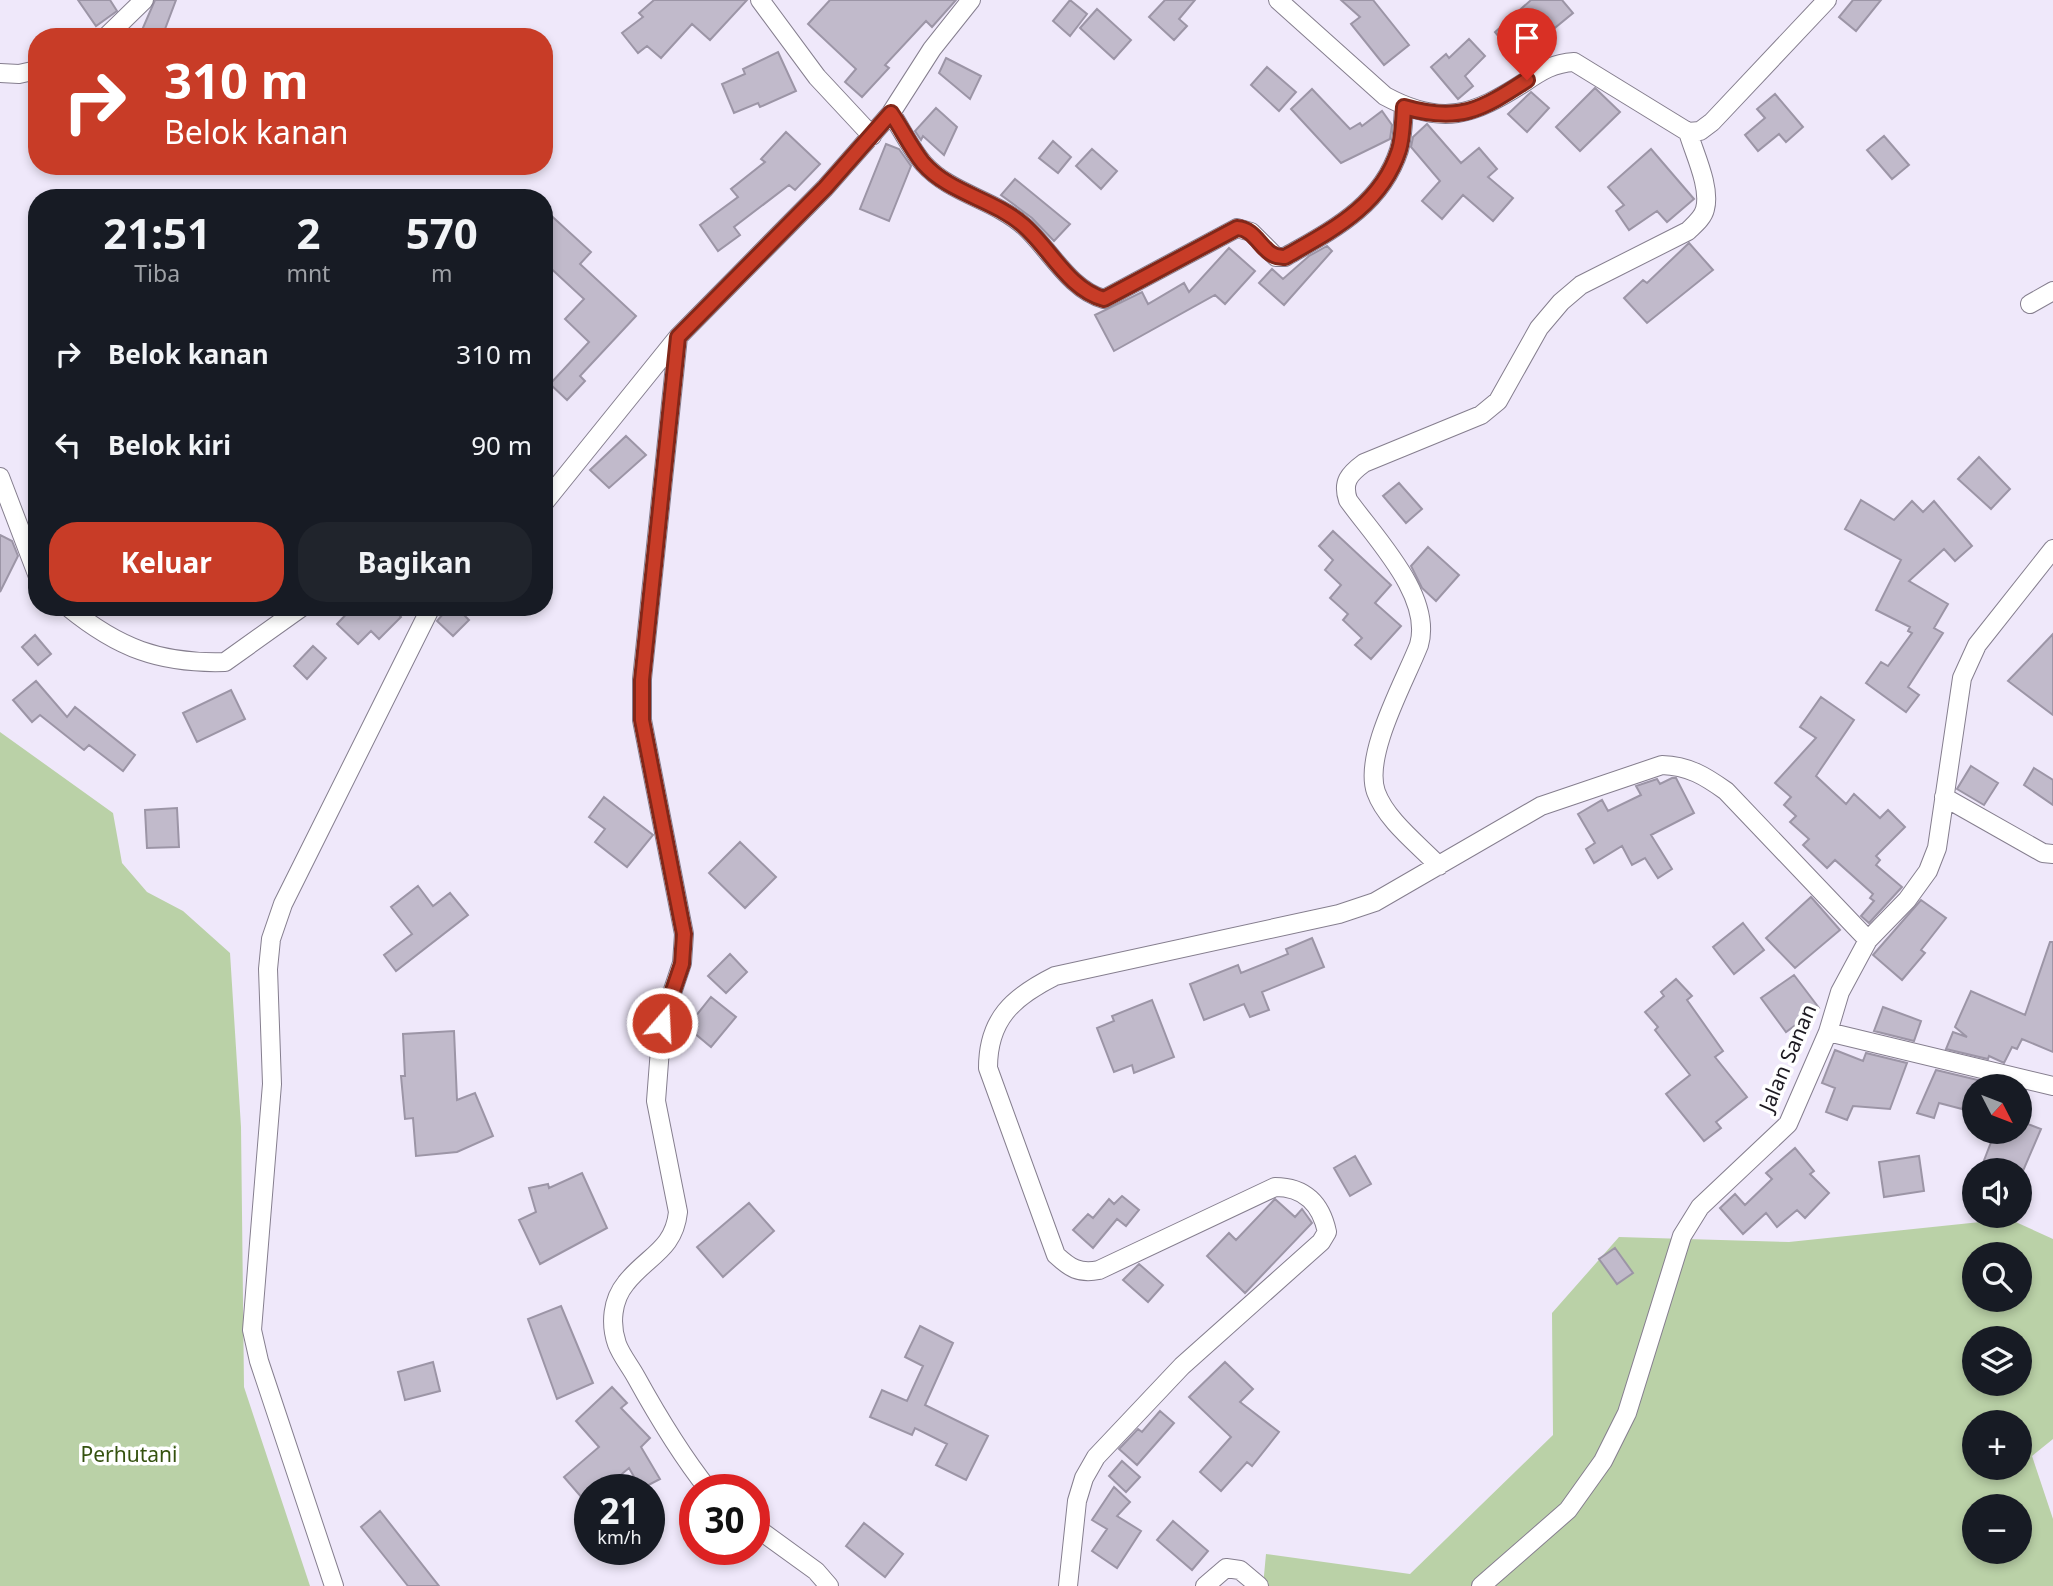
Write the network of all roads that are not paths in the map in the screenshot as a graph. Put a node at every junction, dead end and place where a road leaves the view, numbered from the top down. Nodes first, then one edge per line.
1 (144, 0) edge
2 (760, 0) edge
3 (971, 0) edge
4 (1278, 0) edge
5 (1827, 0) edge
6 (115, 28) edge
7 (28, 72) edge
8 (0, 73) edge
9 (1404, 107) junction
10 (891, 113) junction
11 (1688, 132) junction
12 (872, 136) junction
13 (2053, 291) edge
14 (2030, 304) dead end
15 (678, 337) junction
16 (0, 477) edge
17 (553, 492) edge
18 (2053, 549) edge
19 (28, 551) edge
20 (79, 616) edge
21 (289, 616) edge
22 (427, 616) edge
23 (1944, 797) junction
24 (2053, 854) edge
25 (1439, 866) junction
26 (1868, 940) junction
27 (1828, 1032) junction
28 (2053, 1086) edge
29 (698, 1474) edge
30 (770, 1538) edge
31 (334, 1586) edge
32 (829, 1586) edge
33 (1069, 1586) edge
34 (1205, 1586) edge
35 (1259, 1586) edge
36 (1481, 1586) edge

1 - 6 street
2 - 12 street
3 - 10 street
4 - 9 street
5 - 11 street
7 - 8 street
9 - 10 street
9 - 11 street
10 - 12 street
11 - 25 street
12 - 15 street
13 - 14 street
15 - 17 street
15 - 29 street
16 - 19 street
18 - 23 street, Jalan Sanan
20 - 21 street
22 - 31 street
23 - 24 street
23 - 26 street, Jalan Sanan
25 - 26 street
25 - 33 street
26 - 27 street, Jalan Sanan
27 - 28 street
27 - 36 street, Jalan Sanan
30 - 32 street
34 - 35 street

